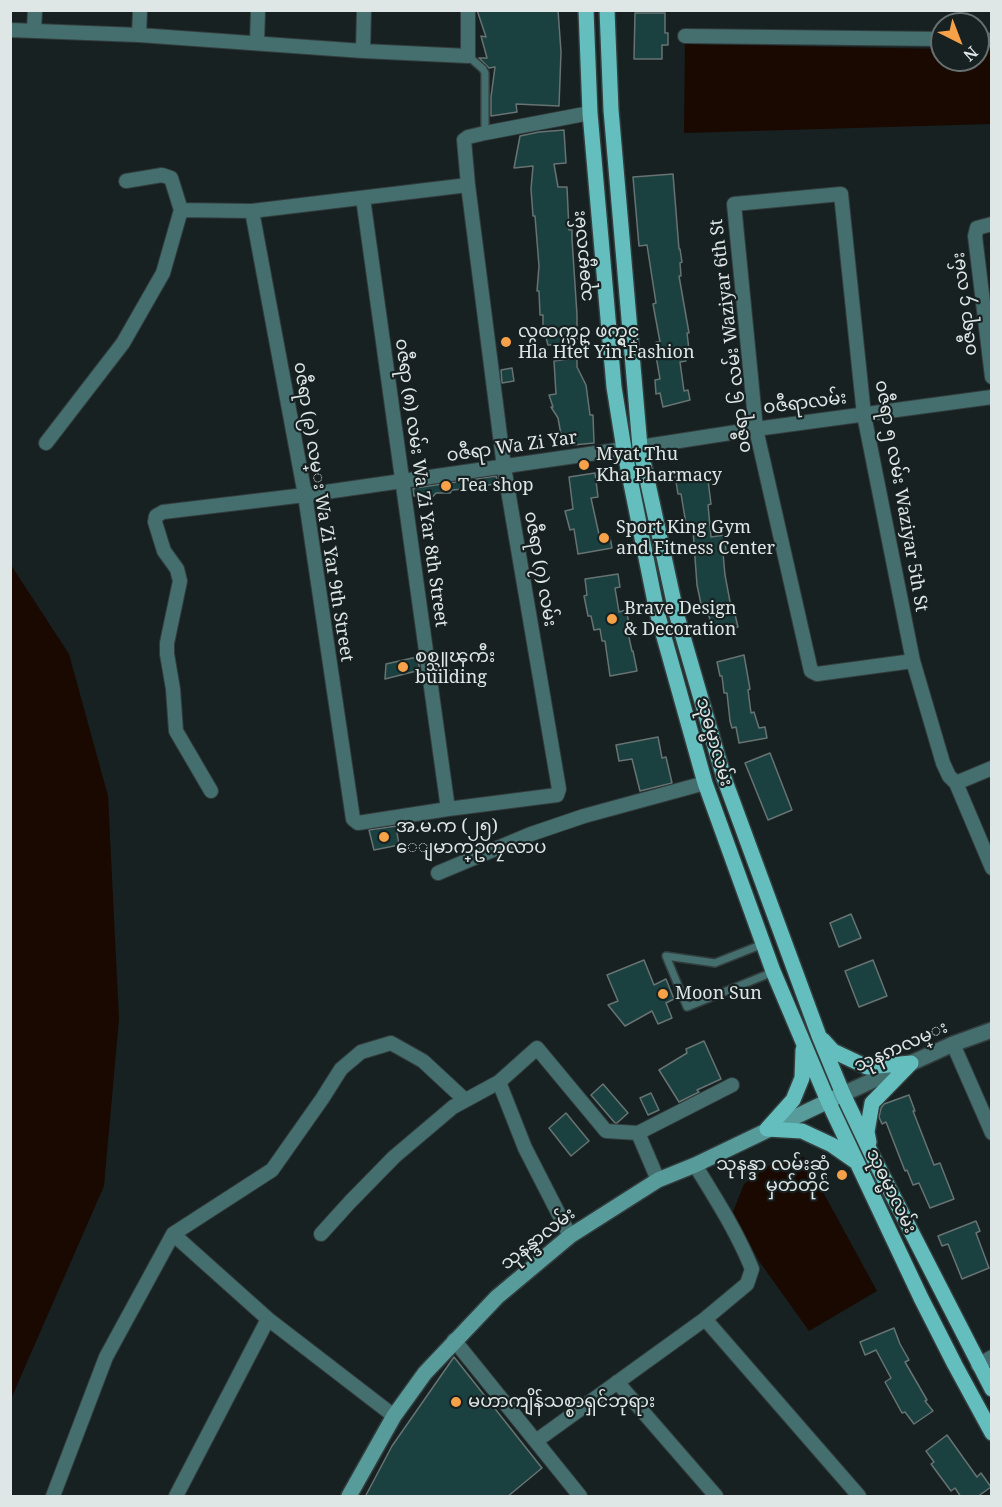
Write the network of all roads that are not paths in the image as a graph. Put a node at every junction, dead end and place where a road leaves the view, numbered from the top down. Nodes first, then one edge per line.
1 (35, 10) edge
2 (140, 10) edge
3 (258, 10) edge
4 (364, 10) edge
5 (468, 10) edge
6 (585, 10) edge
7 (607, 10) edge
8 (10, 30) edge
9 (34, 31) junction
10 (139, 35) junction
11 (685, 36) dead end
12 (930, 39) edge
13 (257, 44) junction
14 (363, 51) junction
15 (468, 56) junction
16 (590, 113) junction
17 (485, 133) junction
18 (126, 181) dead end
19 (468, 186) junction
20 (841, 194) joint
21 (363, 198) junction
22 (181, 210) junction
23 (252, 211) junction
24 (992, 224) edge
25 (992, 377) edge
26 (992, 397) edge
27 (864, 415) junction
28 (756, 429) junction
29 (46, 443) dead end
30 (640, 447) junction
31 (624, 449) junction
32 (504, 467) junction
33 (402, 481) junction
34 (305, 495) junction
35 (913, 661) junction
36 (992, 768) edge
37 (705, 783) junction
38 (956, 783) junction
39 (211, 791) dead end
40 (448, 808) junction
41 (992, 868) edge
42 (438, 873) dead end
43 (763, 944) junction
44 (773, 971) junction
45 (992, 1030) edge
46 (819, 1035) junction
47 (803, 1044) junction
48 (953, 1044) junction
49 (910, 1063) junction
50 (499, 1082) junction
51 (732, 1085) dead end
52 (843, 1094) junction
53 (465, 1100) junction
54 (828, 1101) junction
55 (767, 1129) junction
56 (638, 1132) junction
57 (992, 1133) edge
58 (873, 1157) junction
59 (855, 1161) junction
60 (695, 1165) junction
61 (657, 1180) junction
62 (173, 1234) junction
63 (321, 1234) dead end
64 (570, 1236) junction
65 (268, 1318) junction
66 (705, 1319) junction
67 (454, 1340) junction
68 (992, 1357) edge
69 (978, 1365) junction
70 (617, 1382) junction
71 (992, 1389) edge
72 (394, 1416) junction
73 (992, 1433) edge
74 (536, 1441) junction
75 (53, 1497) edge
76 (176, 1497) edge
77 (348, 1497) edge
78 (580, 1497) edge
79 (716, 1497) edge
80 (859, 1497) edge

1 - 9 street
2 - 10 street
3 - 13 street
4 - 14 street
5 - 15 street
6 - 16 main road, သုဓမ္မာလမ်း
7 - 30 main road, သုဓမ္မာလမ်း
8 - 9 street
9 - 10 street
10 - 13 street
11 - 12 street
13 - 14 street
14 - 15 street
15 - 17 lane
16 - 17 street
16 - 31 main road, သုဓမ္မာလမ်း
17 - 19 street, ၀ဇီရာ (၇) လမ်း
18 - 22 street
19 - 21 street
19 - 32 street, ၀ဇီရာ (၇) လမ်း
20 - 27 street, ဝဇီရာ ၅ လမ်း Waziyar 5th St
20 - 28 street, ဝဇီရာ ၆ လမ်း Waziyar 6th St
21 - 23 street
21 - 33 street, ၀ဇီရာ (၈) လမ်း Wa Zi Yar 8th Street
22 - 23 street
22 - 29 street
23 - 34 street, ၀ဇီရာ (၉) လမ္း Wa Zi Yar 9th Street
24 - 25 street, ဝဇီရာ ၄ လမ်း
26 - 27 street, ဝဇီရာလမ်း
27 - 28 street, ဝဇီရာလမ်း
27 - 35 street, ဝဇီရာ ၅ လမ်း Waziyar 5th St
28 - 30 street, ဝဇီရာလမ်း
28 - 35 street, ဝဇီရာ ၆ လမ်း Waziyar 6th St
30 - 31 main road, ဝဇီရာလမ်း
30 - 46 main road, သုဓမ္မာလမ်း
31 - 32 street, ၀ဇီရာ Wa Zi Yar
31 - 37 main road, သုဓမ္မာလမ်း
32 - 33 street, ၀ဇီရာ Wa Zi Yar
32 - 40 street, ၀ဇီရာ (၇) လမ်း
33 - 34 street, ၀ဇီရာ Wa Zi Yar
33 - 40 street, ၀ဇီရာ (၈) လမ်း Wa Zi Yar 8th Street
34 - 39 street, ၀ဇီရာ Wa Zi Yar
34 - 40 street, ၀ဇီရာ (၉) လမ္း Wa Zi Yar 9th Street
35 - 38 street, ဝဇီရာ ၅ လမ်း Waziyar 5th St
36 - 38 street
37 - 42 street
37 - 43 main road, သုဓမ္မာလမ်း
38 - 41 street, ဝဇီရာ ၅ လမ်း Waziyar 5th St
43 - 44 main road, သုဓမ္မာလမ်း
43 - 44 lane
44 - 47 main road, သုဓမ္မာလမ်း
45 - 48 street, သုနၵာလမ္း
46 - 49 main road
46 - 52 main road, သုဓမ္မာလမ်း
47 - 54 main road, သုဓမ္မာလမ်း
47 - 55 main road
48 - 49 street, သုနၵာလမ္း
48 - 57 street
49 - 52 street, သုနၵာလမ္း
49 - 58 main road
50 - 53 street
50 - 56 street
50 - 64 street
51 - 56 street
52 - 54 main road, သုနၵာလမ္း
52 - 58 main road, သုဓမ္မာလမ်း
53 - 62 street
53 - 63 street
54 - 55 main road, သုနန္ဒာလမ်း
54 - 59 main road, သုဓမ္မာလမ်း
55 - 59 main road
55 - 60 main road, သုနန္ဒာလမ်း
56 - 61 street
58 - 69 main road, သုဓမ္မာလမ်း
59 - 73 main road, သုဓမ္မာလမ်း
60 - 61 main road, သုနန္ဒာလမ်း
60 - 66 street
61 - 64 main road, သုနန္ဒာလမ်း
62 - 65 street
62 - 75 street
64 - 67 main road, သုနန္ဒာလမ်း
65 - 72 street
65 - 76 street
66 - 70 street
66 - 80 street
67 - 72 main road, သုနန္ဒာလမ်း
67 - 74 street
68 - 69 street
69 - 71 main road, သုဓမ္မာလမ်း
70 - 74 street
70 - 79 street
72 - 77 main road, သုနန္ဒာလမ်း
74 - 78 street

